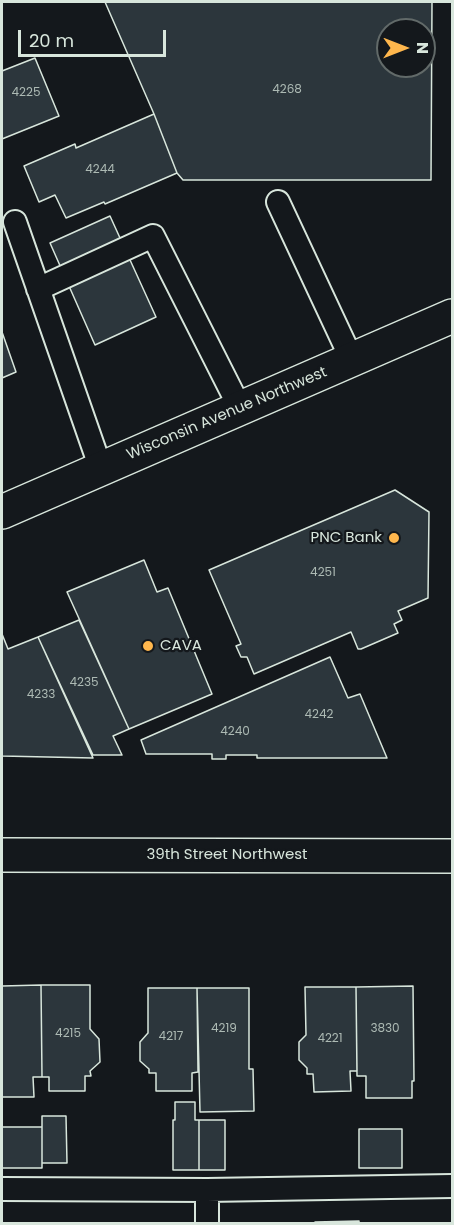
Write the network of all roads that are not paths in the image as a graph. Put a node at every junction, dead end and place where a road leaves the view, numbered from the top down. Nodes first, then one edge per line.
1 (278, 202) dead end
2 (15, 222) dead end
3 (39, 289) junction
4 (453, 316) edge
5 (352, 360) junction
6 (240, 408) junction
7 (101, 469) junction
8 (2, 512) edge
9 (2, 855) edge
10 (453, 856) edge
11 (453, 1186) edge
12 (2, 1189) edge
13 (207, 1190) junction
14 (207, 1224) edge

1 - 5 lane
2 - 3 lane
3 - 6 lane
3 - 7 lane
4 - 5 main road, Wisconsin Avenue Northwest
5 - 6 main road, Wisconsin Avenue Northwest
6 - 7 main road, Wisconsin Avenue Northwest
7 - 8 main road, Wisconsin Avenue Northwest
9 - 10 main road, 39th Street Northwest
11 - 13 lane
12 - 13 lane
13 - 14 lane

